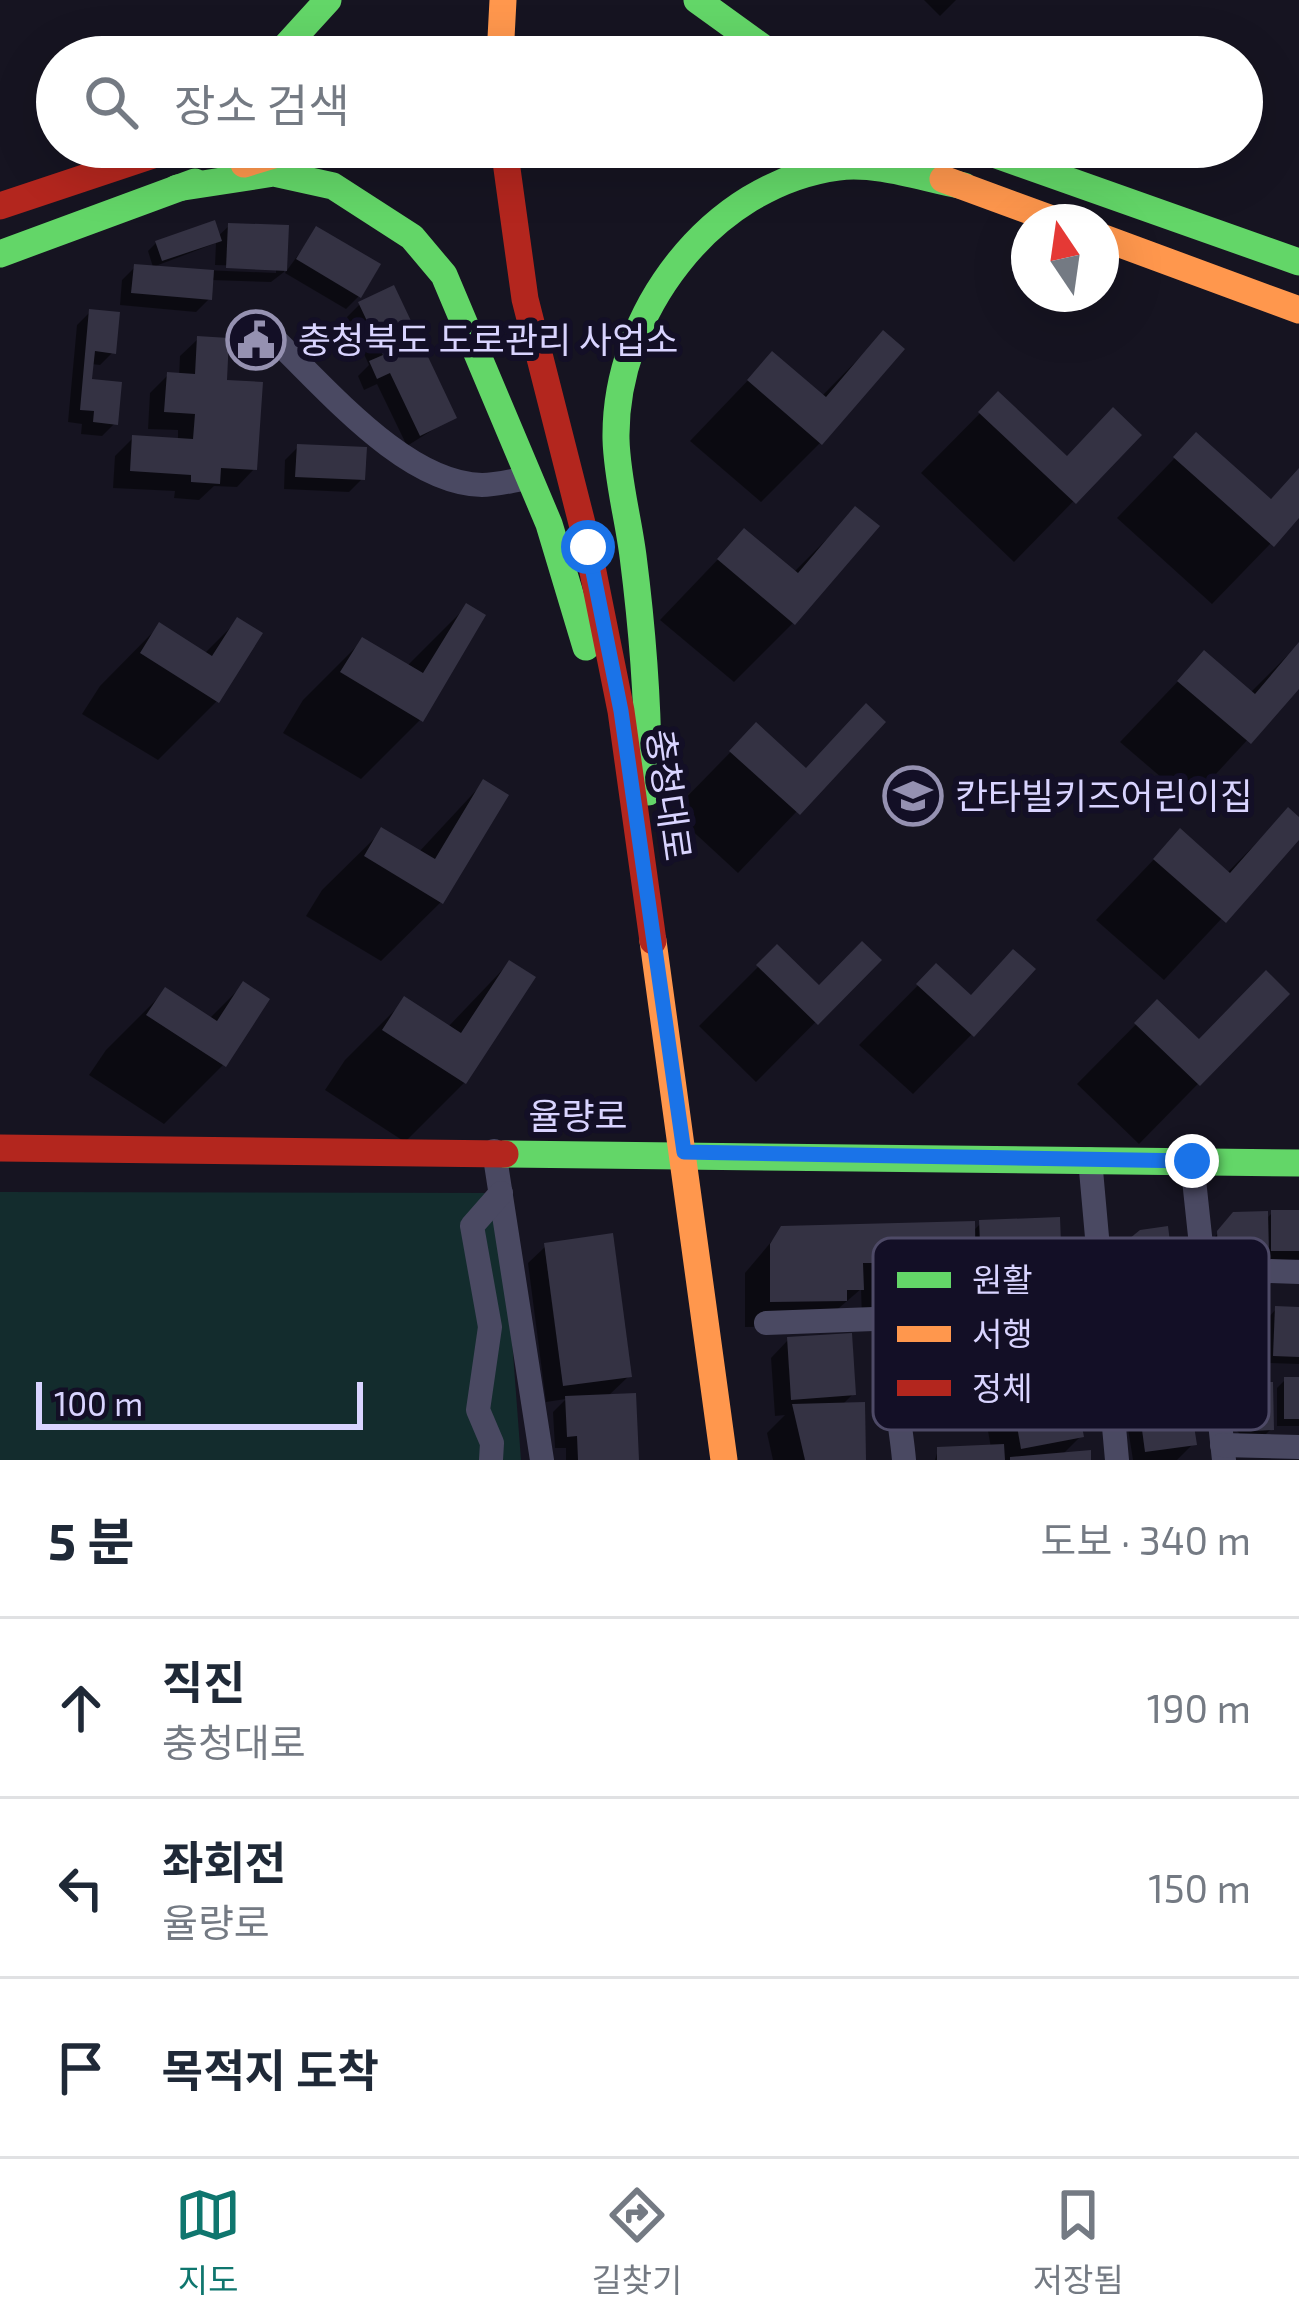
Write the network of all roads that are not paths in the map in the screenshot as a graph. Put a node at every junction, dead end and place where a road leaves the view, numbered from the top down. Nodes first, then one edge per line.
1 (328, 0) edge
2 (503, 0) edge
3 (697, 0) edge
4 (295, 36) edge
5 (498, 36) edge
6 (747, 36) edge
7 (101, 168) edge
8 (115, 168) edge
9 (238, 168) edge
10 (507, 168) edge
11 (833, 168) edge
12 (854, 168) edge
13 (912, 168) edge
14 (1033, 168) edge
15 (74, 182) junction
16 (964, 186) junction
17 (178, 188) junction
18 (1012, 204) edge
19 (0, 206) edge
20 (1119, 244) edge
21 (0, 254) edge
22 (1299, 262) edge
23 (1299, 310) edge
24 (269, 334) dead end
25 (529, 478) junction
26 (645, 884) junction
27 (0, 1148) edge
28 (494, 1151) junction
29 (684, 1152) junction
30 (1090, 1159) junction
31 (1192, 1161) junction
32 (1299, 1162) edge
33 (501, 1193) junction
34 (1098, 1238) edge
35 (1201, 1238) edge
36 (1269, 1271) edge
37 (1299, 1272) edge
38 (873, 1319) edge
39 (766, 1323) dead end
40 (901, 1430) edge
41 (1116, 1430) edge
42 (1299, 1447) edge
43 (1223, 1453) edge
44 (491, 1460) edge
45 (542, 1460) edge
46 (724, 1460) edge
47 (904, 1460) edge
48 (1118, 1460) edge

1 - 4 street
2 - 5 street
3 - 6 street
7 - 15 street
8 - 15 street
9 - 17 street
10 - 26 street, 충청대로
11 - 26 street
12 - 16 street
13 - 16 street
14 - 22 street
15 - 19 street
16 - 18 street
17 - 21 street
17 - 25 street
20 - 23 street
24 - 25 street
25 - 26 street
26 - 29 street, 충청대로
27 - 28 street, 율량로
28 - 29 street, 율량로
28 - 33 street
29 - 30 street, 율량로
29 - 46 street, 충청대로
30 - 31 street, 율량로
30 - 34 street
31 - 32 street, 율량로
31 - 35 street
33 - 44 street
33 - 45 street
36 - 37 street
38 - 39 street
40 - 47 street
41 - 48 street
42 - 43 street

